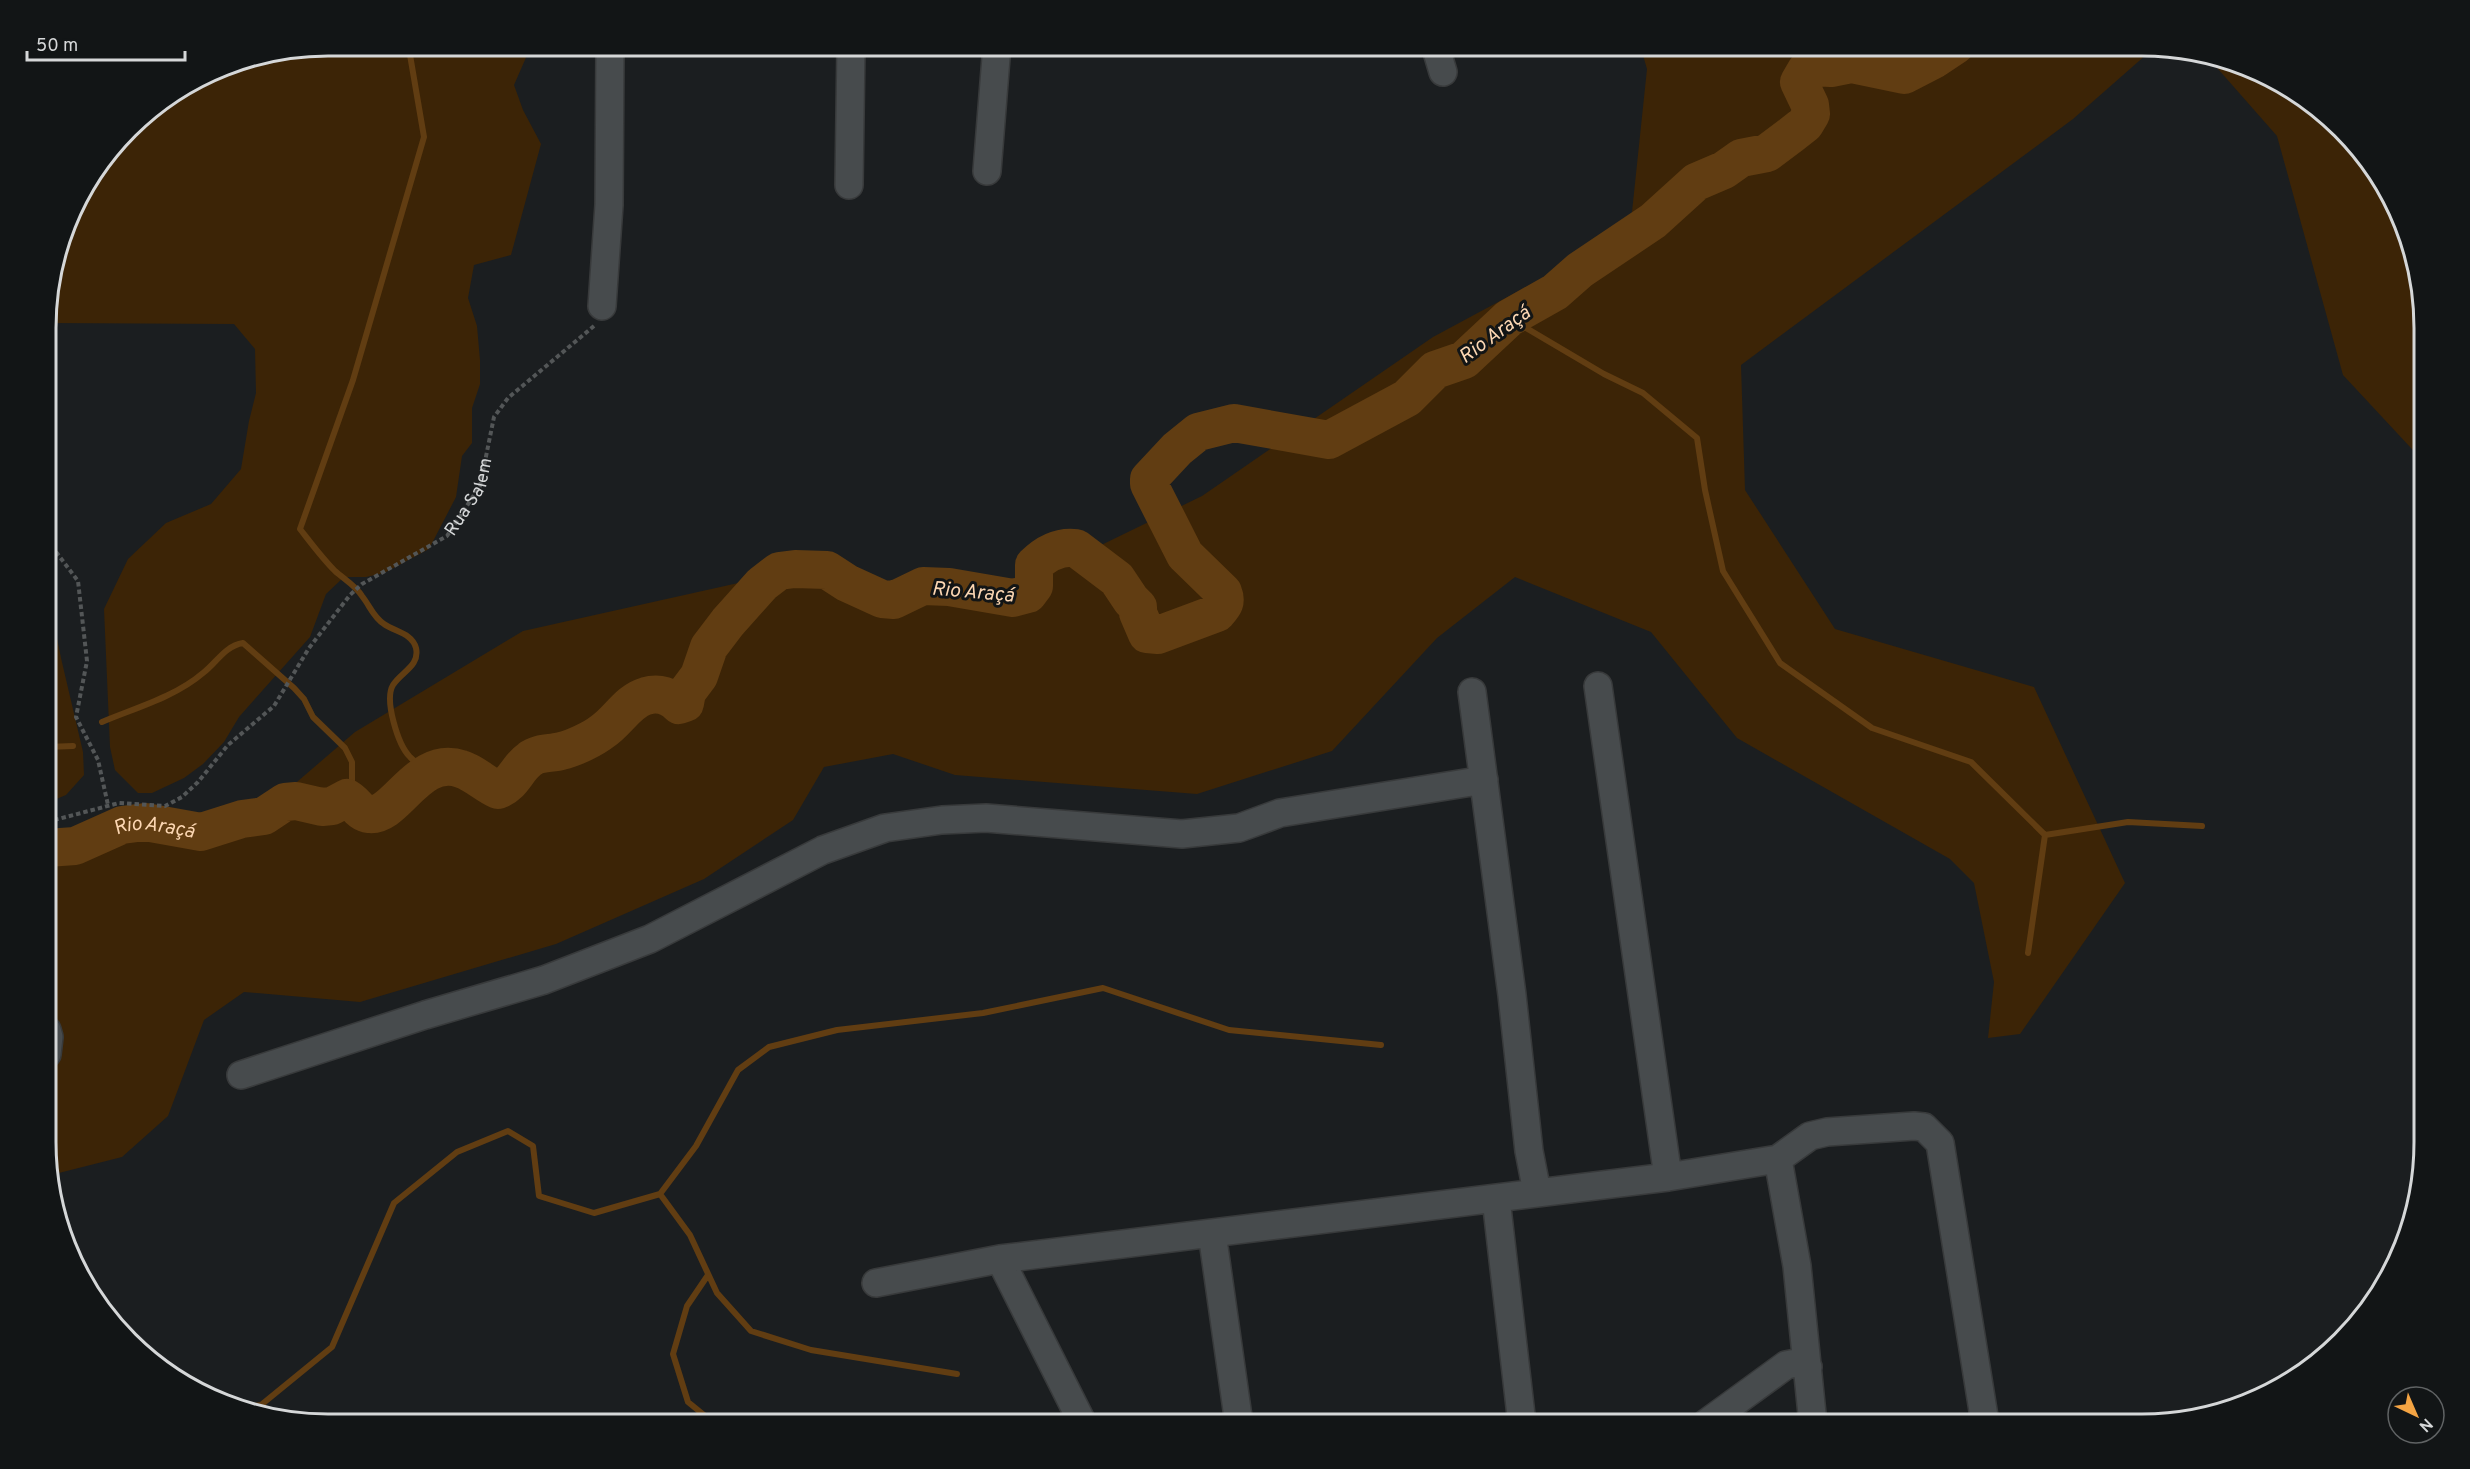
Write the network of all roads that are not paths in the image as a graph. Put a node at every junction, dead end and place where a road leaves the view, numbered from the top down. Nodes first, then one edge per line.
1 (610, 56) edge
2 (851, 56) edge
3 (996, 56) edge
4 (1438, 56) edge
5 (1443, 72) dead end
6 (987, 171) dead end
7 (849, 185) dead end
8 (602, 306) road end
9 (1598, 686) dead end
10 (1473, 692) dead end
11 (1484, 780) junction
12 (241, 1075) dead end
13 (1778, 1159) junction
14 (1668, 1177) junction
15 (1537, 1192) junction
16 (1496, 1199) junction
17 (1212, 1233) junction
18 (1000, 1259) junction
19 (876, 1283) dead end
20 (1808, 1366) junction
21 (1078, 1414) edge
22 (1238, 1414) edge
23 (1519, 1414) edge
24 (1719, 1414) edge
25 (1812, 1414) edge
26 (1983, 1414) edge

1 - 8 street
2 - 7 street
3 - 6 street
4 - 5 street
9 - 14 street
10 - 11 street
11 - 12 street
11 - 15 street
13 - 14 street
13 - 20 street
13 - 26 street
14 - 15 street
15 - 16 street
16 - 17 street
16 - 23 street
17 - 18 street
17 - 22 street
18 - 19 street
18 - 21 street
20 - 24 street
20 - 25 street

